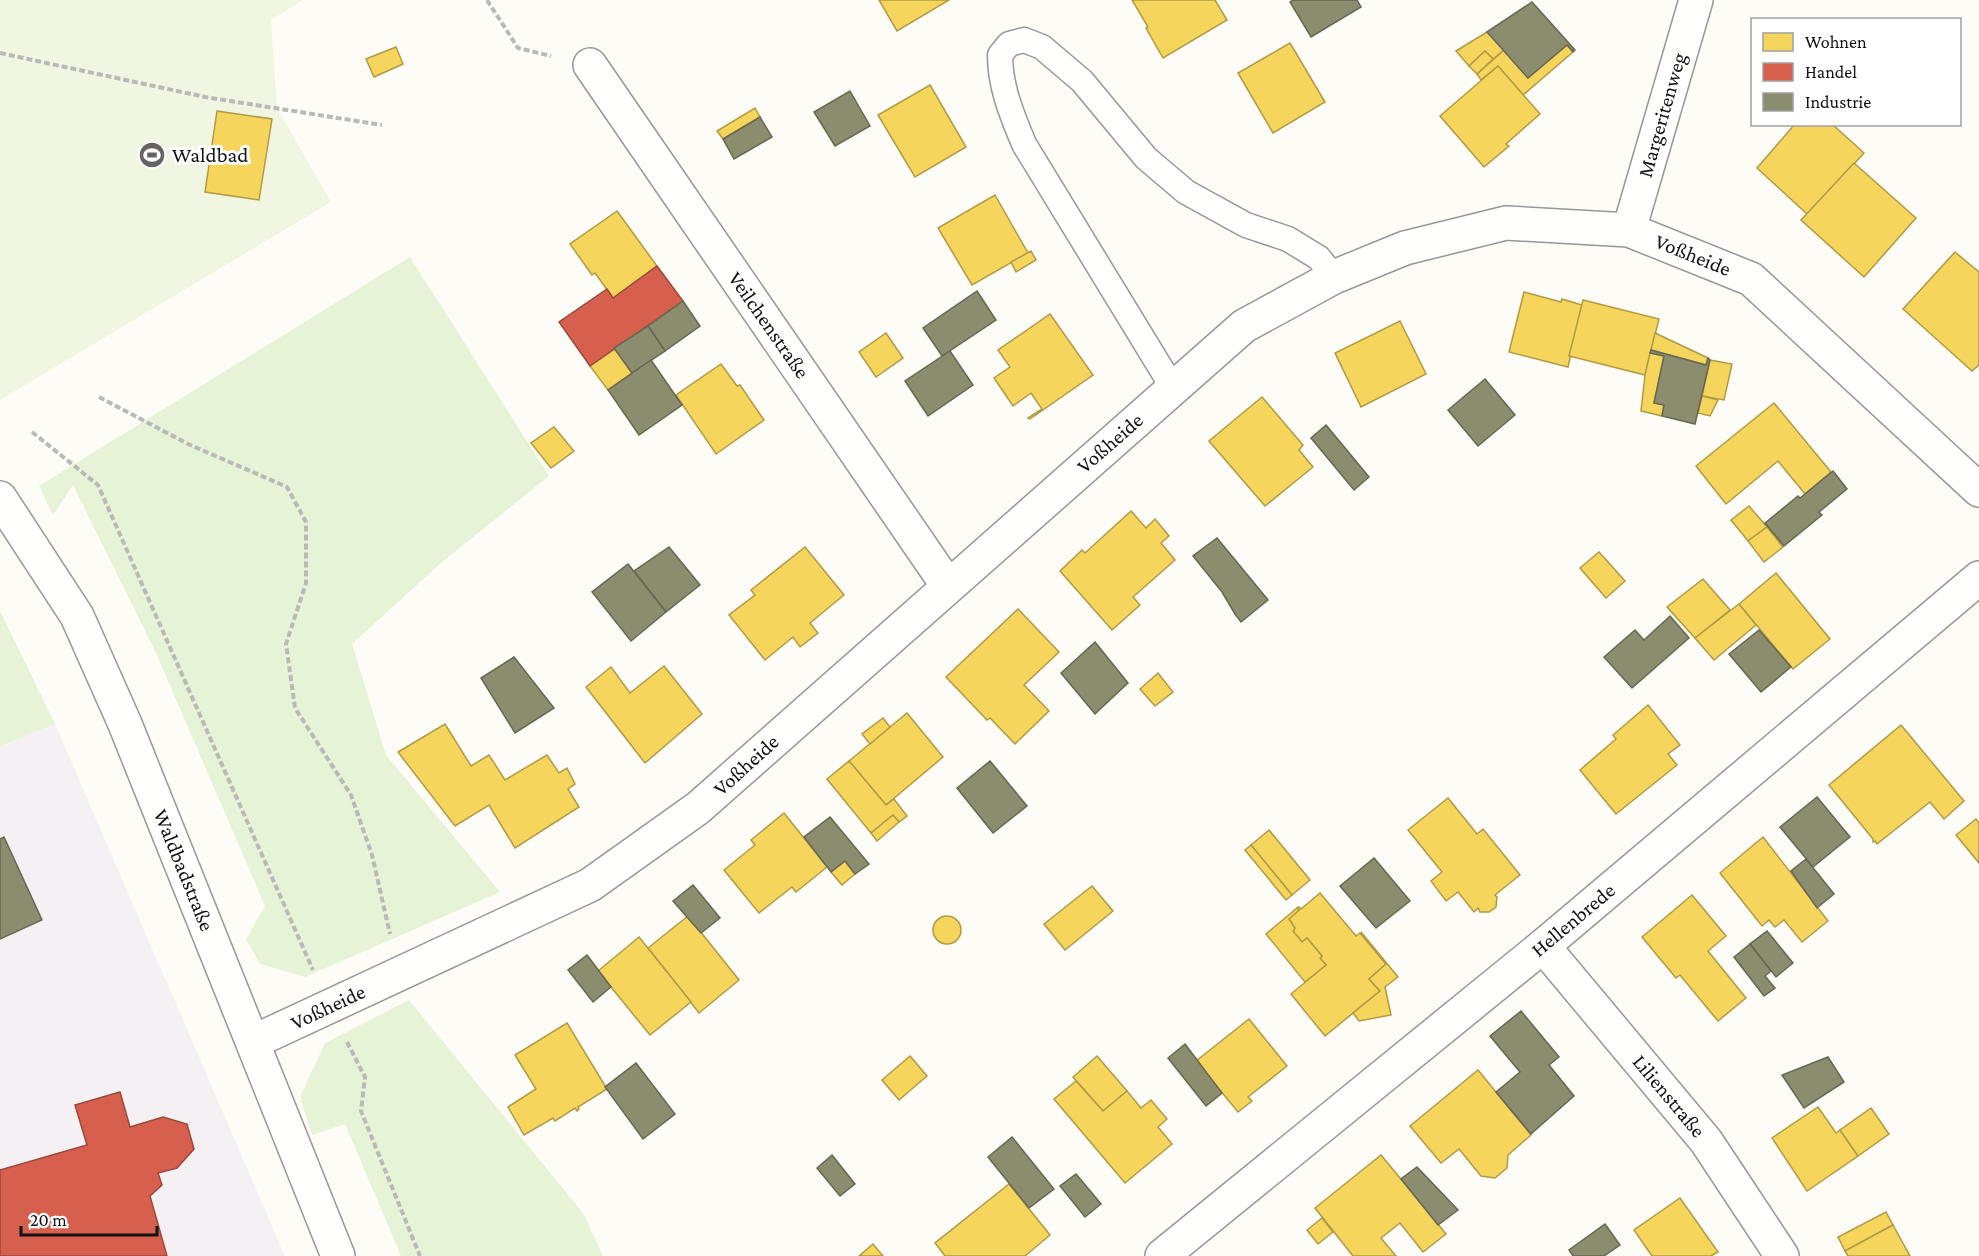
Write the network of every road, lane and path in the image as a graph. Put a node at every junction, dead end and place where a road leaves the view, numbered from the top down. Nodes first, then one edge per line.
1 (487, 0) edge
2 (1695, 0) edge
3 (0, 53) edge
4 (590, 65) joint
5 (382, 125) dead end
6 (1629, 230) junction
7 (1334, 277) junction
8 (1173, 388) junction
9 (99, 396) dead end
10 (32, 432) dead end
11 (1979, 490) edge
12 (0, 498) edge
13 (1979, 578) edge
14 (948, 586) junction
15 (1543, 946) junction
16 (400, 974) junction
17 (329, 1007) junction
18 (253, 1042) junction
19 (338, 1256) edge
20 (420, 1256) edge
21 (1162, 1256) edge
22 (1782, 1256) edge

1 - 4 path
2 - 6 street, Margeritenweg
3 - 5 path
4 - 14 street, Veilchenstraße
6 - 7 street, Voßheide
6 - 11 street, Voßheide
7 - 8 street, Voßheide
7 - 8 lane
8 - 14 street, Voßheide
9 - 16 path
10 - 17 path
12 - 18 street, Waldbadstraße
13 - 15 street, Hellenbrede
14 - 16 street, Voßheide
15 - 21 street, Hellenbrede
15 - 22 street, Lilienstraße
16 - 17 street, Voßheide
17 - 18 street, Voßheide
17 - 20 path
18 - 19 street, Waldbadstraße

